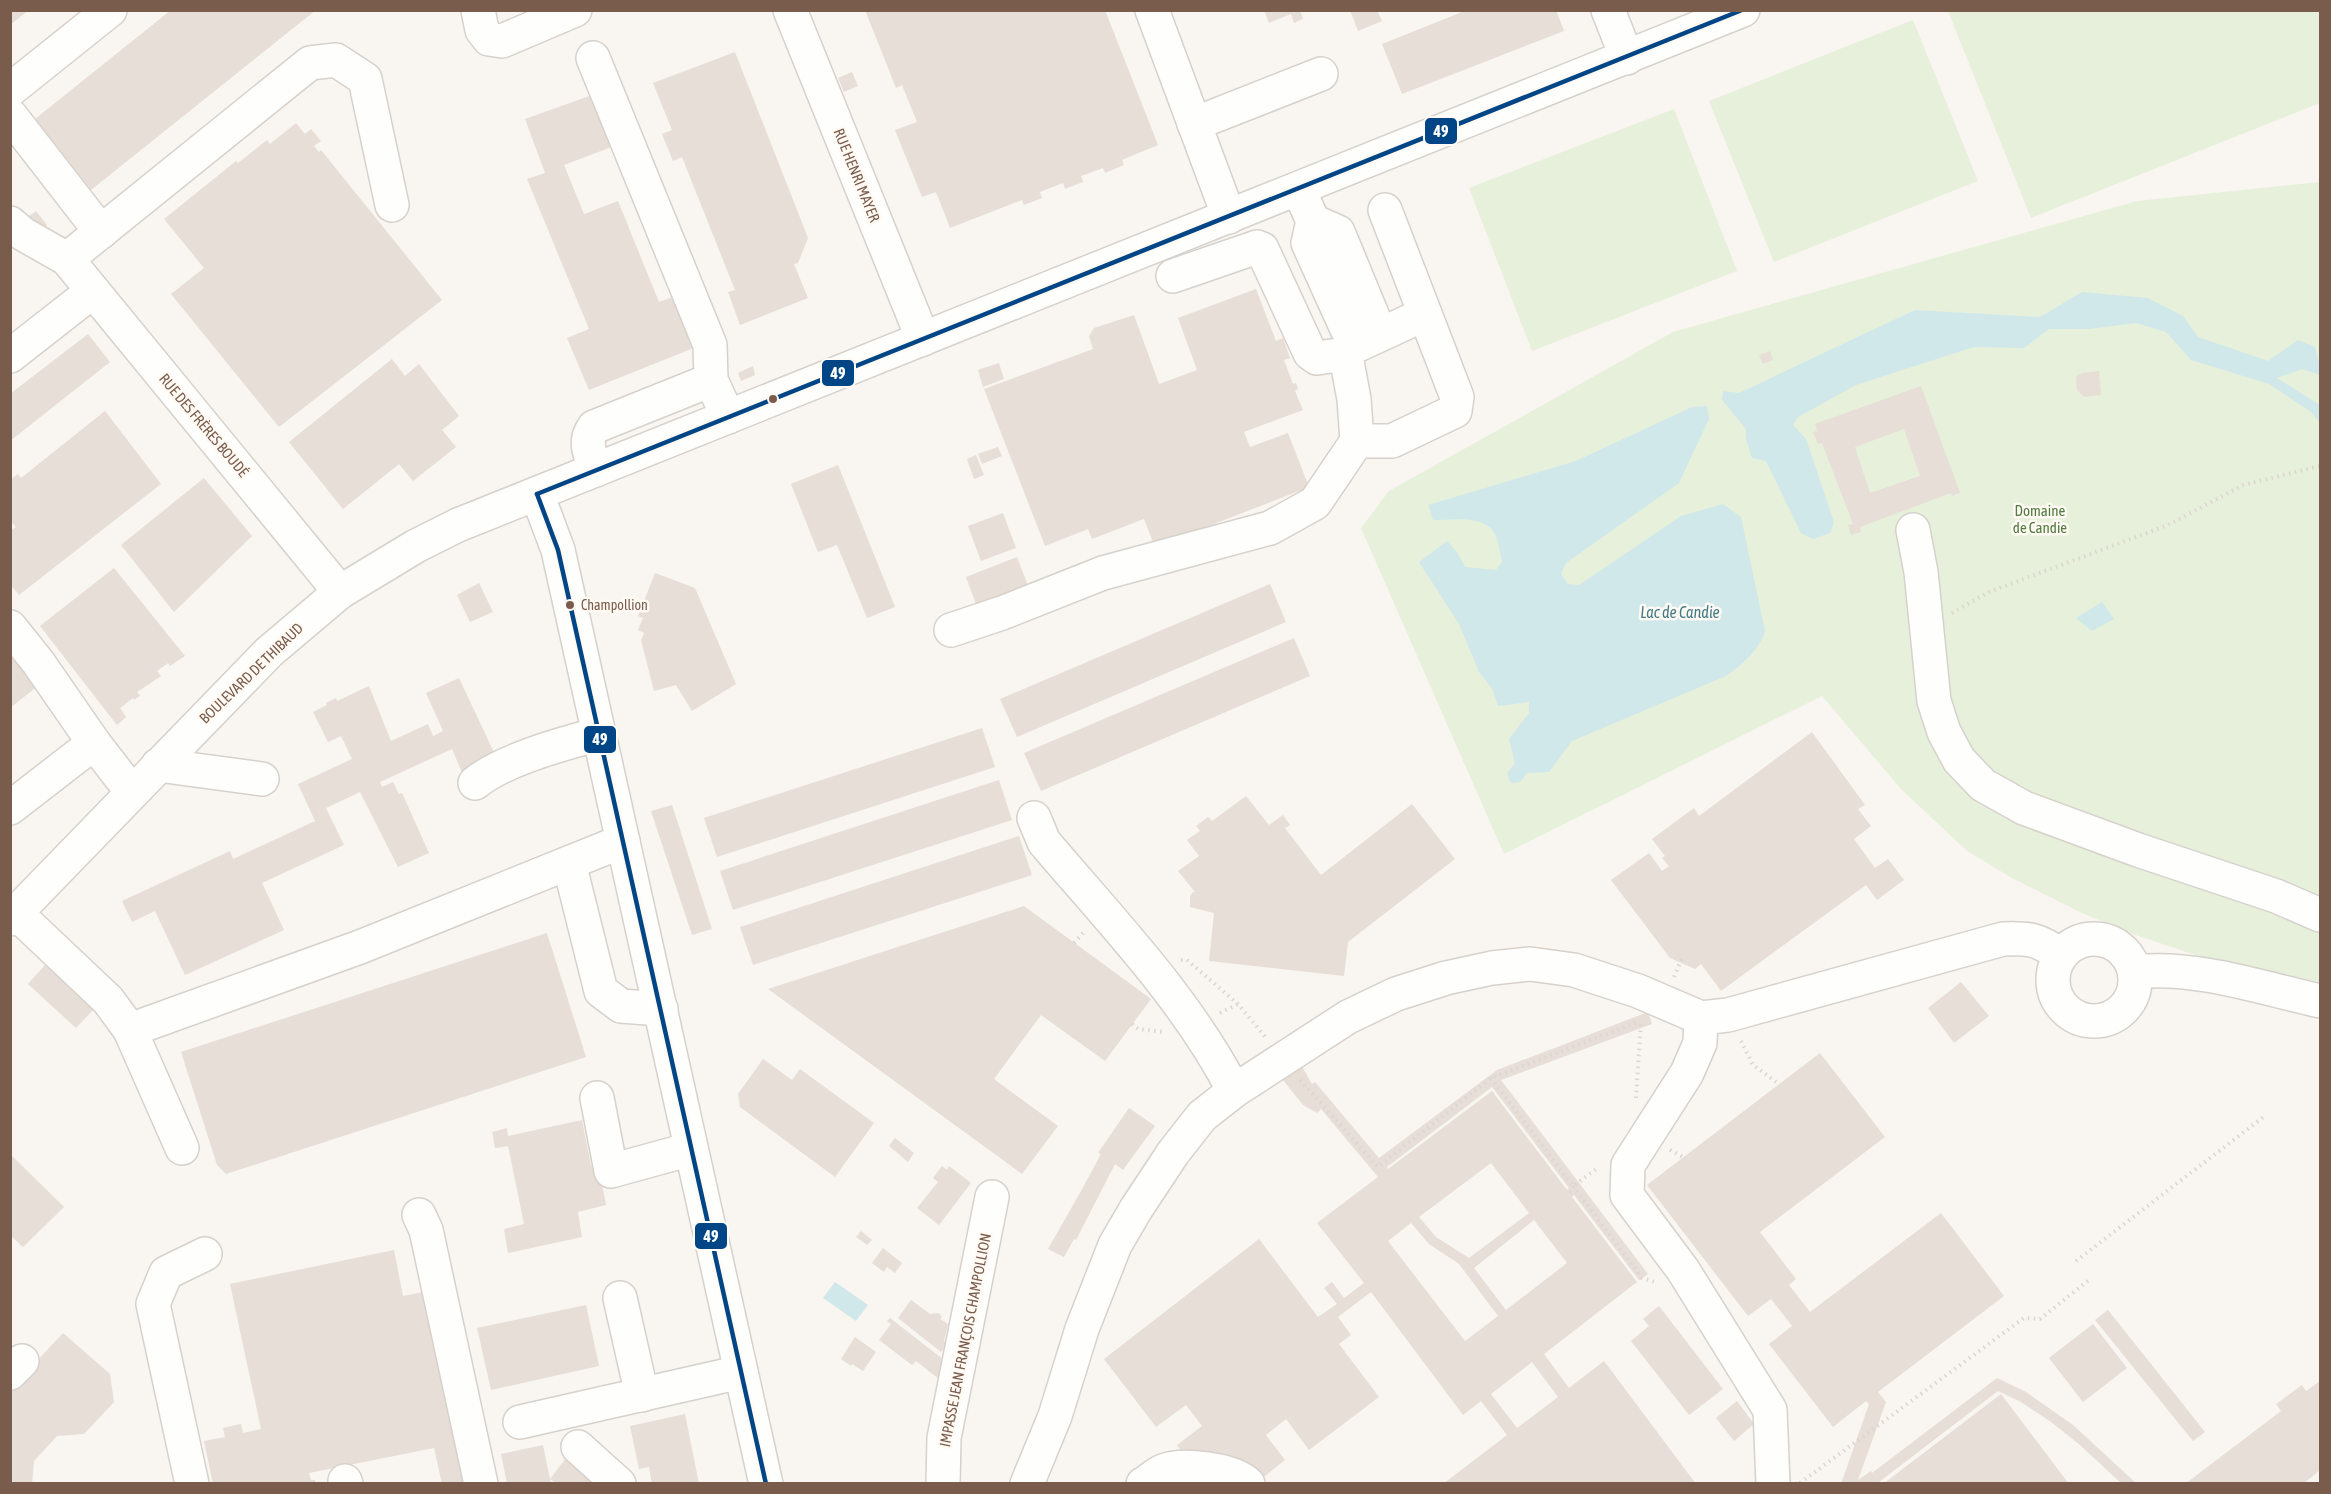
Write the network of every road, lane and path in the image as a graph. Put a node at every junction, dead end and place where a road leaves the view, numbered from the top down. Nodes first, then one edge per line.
1 (110, 10) edge
2 (478, 10) edge
3 (575, 10) edge
4 (790, 10) edge
5 (1152, 10) edge
6 (1608, 10) edge
7 (1743, 10) edge
8 (593, 58) dead end
9 (1627, 58) junction
10 (1321, 74) dead end
11 (10, 90) edge
12 (10, 115) edge
13 (1194, 124) junction
14 (1299, 190) junction
15 (392, 205) dead end
16 (1386, 210) dead end
17 (1229, 217) junction
18 (10, 223) edge
19 (101, 232) junction
20 (67, 259) junction
21 (1173, 276) dead end
22 (93, 291) junction
23 (1425, 315) junction
24 (923, 339) junction
25 (1359, 342) junction
26 (10, 356) edge
27 (711, 380) junction
28 (728, 417) junction
29 (1357, 441) junction
30 (2320, 466) edge
31 (596, 470) junction
32 (537, 494) junction
33 (1912, 530) dead end
34 (340, 592) junction
35 (10, 627) edge
36 (1928, 629) junction
37 (951, 630) dead end
38 (600, 734) junction
39 (94, 743) junction
40 (158, 765) junction
41 (261, 778) dead end
42 (476, 783) dead end
43 (132, 792) junction
44 (10, 808) edge
45 (1034, 818) dead end
46 (623, 841) junction
47 (569, 863) junction
48 (2320, 915) edge
49 (14, 916) edge
50 (2060, 955) junction
51 (1152, 968) junction
52 (2135, 972) junction
53 (2320, 1001) edge
54 (661, 1009) junction
55 (1650, 1017) dead end
56 (1701, 1018) junction
57 (130, 1030) junction
58 (1284, 1060) junction
59 (1753, 1065) dead end
60 (1491, 1078) junction
61 (1779, 1084) dead end
62 (1234, 1091) junction
63 (597, 1098) dead end
64 (2266, 1115) dead end
65 (182, 1148) dead end
66 (691, 1149) junction
67 (1601, 1165) dead end
68 (1575, 1189) dead end
69 (1569, 1193) dead end
70 (992, 1197) dead end
71 (419, 1215) dead end
72 (205, 1254) dead end
73 (2076, 1261) dead end
74 (2090, 1279) dead end
75 (620, 1298) dead end
76 (741, 1372) junction
77 (642, 1395) junction
78 (520, 1422) dead end
79 (578, 1447) dead end
80 (192, 1484) edge
81 (481, 1484) edge
82 (619, 1484) edge
83 (766, 1484) edge
84 (943, 1484) edge
85 (1027, 1484) edge
86 (1143, 1484) edge
87 (1248, 1484) edge
88 (1773, 1484) edge
89 (1800, 1484) edge

1 - 11 street
2 - 3 street
4 - 24 street, RUE HENRI MAYER
5 - 13 street
6 - 9 street
7 - 9 street, BOULEVARD DE THIBAUD
8 - 27 street
9 - 14 street, BOULEVARD DE THIBAUD
10 - 13 street
12 - 19 street
13 - 17 street
14 - 17 street, BOULEVARD DE THIBAUD
14 - 25 street
15 - 19 street
16 - 23 street
17 - 24 street, BOULEVARD DE THIBAUD
18 - 20 street
19 - 20 street
20 - 22 street, RUE DES FRÈRES BOUDÉ
21 - 25 street
22 - 26 street
22 - 34 street, RUE DES FRÈRES BOUDÉ
23 - 25 street
23 - 29 street
24 - 28 street, BOULEVARD DE THIBAUD
25 - 29 street
27 - 28 street
27 - 31 street
28 - 31 street, BOULEVARD DE THIBAUD
29 - 37 street
30 - 36 path
31 - 32 street, BOULEVARD DE THIBAUD
32 - 34 street, BOULEVARD DE THIBAUD
32 - 38 street
33 - 36 street
34 - 40 street, BOULEVARD DE THIBAUD
35 - 39 street
36 - 48 street
38 - 42 street
38 - 46 street
39 - 43 street
39 - 44 street
40 - 41 street
40 - 43 street, BOULEVARD DE THIBAUD
43 - 49 street, BOULEVARD DE THIBAUD
45 - 51 street
46 - 47 street
46 - 54 street
47 - 54 street
47 - 57 street
49 - 57 street
50 - 52 street
50 - 52 street
50 - 56 street
51 - 58 path
51 - 62 street
52 - 53 street
54 - 66 street
55 - 60 path
56 - 58 street
56 - 88 street
57 - 65 street
58 - 60 path
58 - 62 street
59 - 61 path
60 - 67 path
62 - 85 street
63 - 66 street
64 - 73 path
66 - 76 street
68 - 69 path
70 - 84 street, IMPASSE JEAN FRANÇOIS CHAMPOLLION
71 - 81 street
72 - 80 street
74 - 89 path
75 - 77 street
76 - 77 street
76 - 83 street
77 - 78 street
79 - 82 street
86 - 87 street

